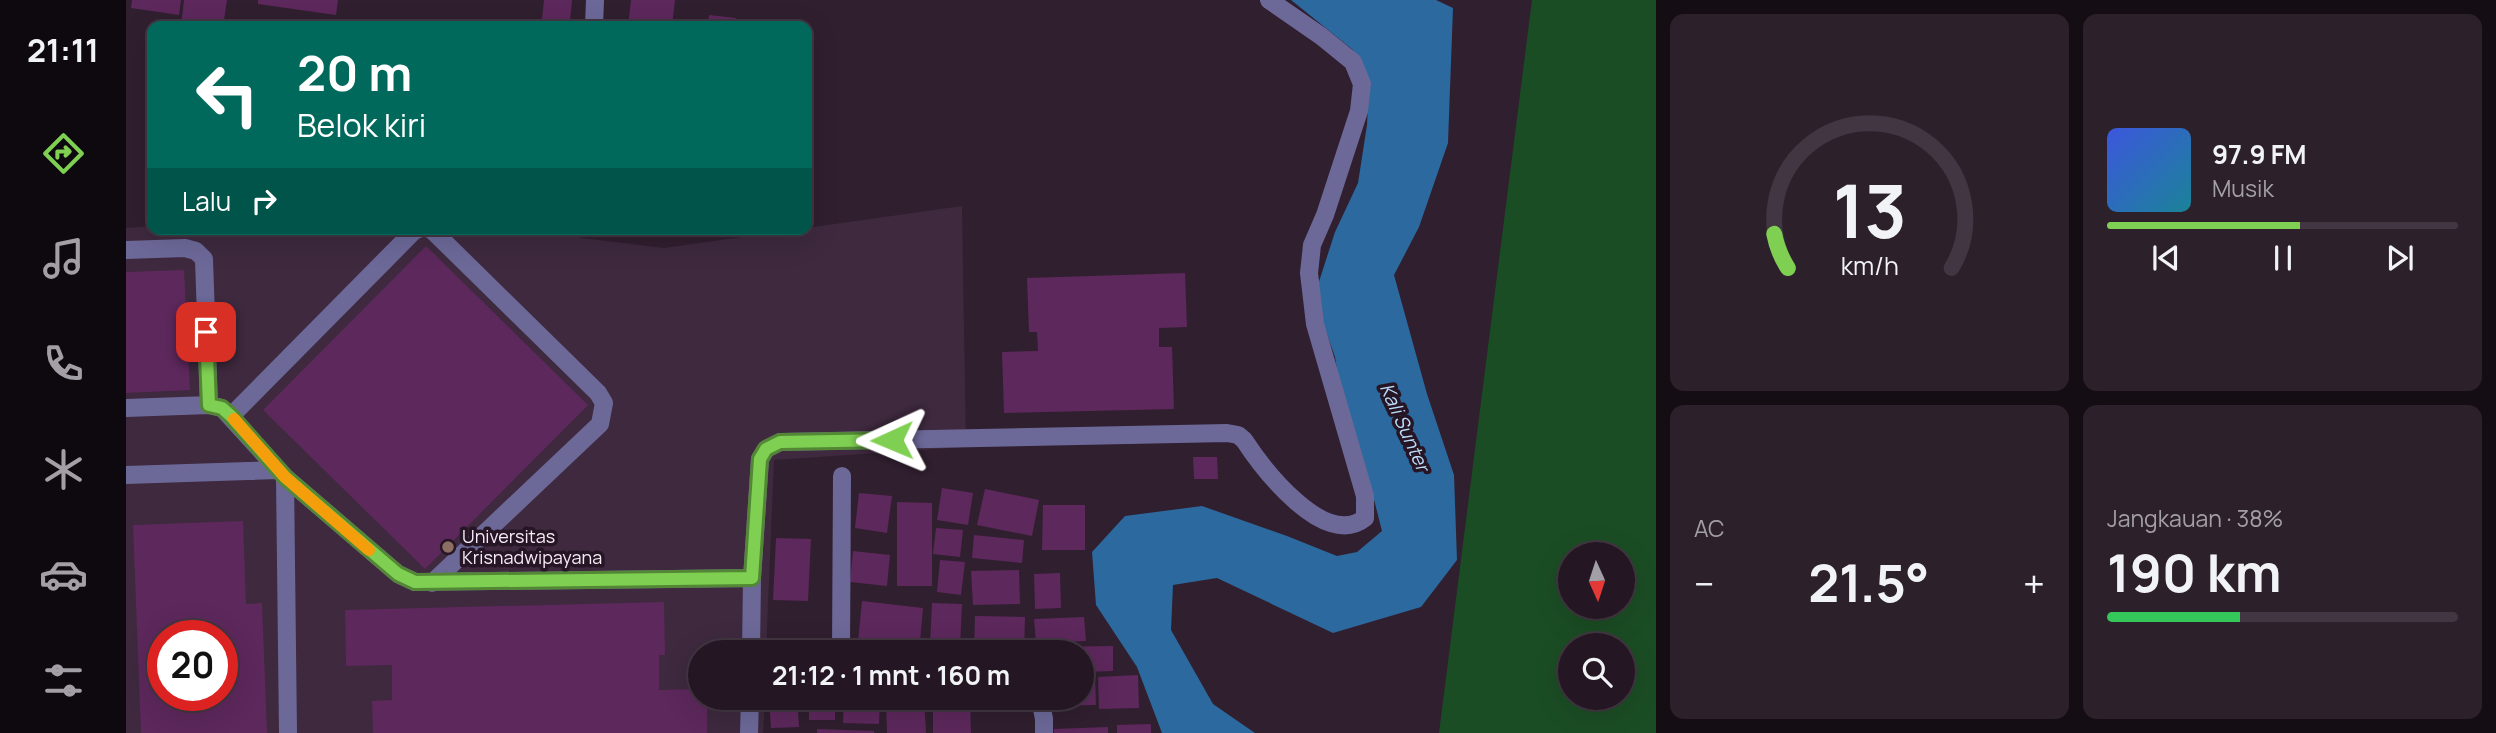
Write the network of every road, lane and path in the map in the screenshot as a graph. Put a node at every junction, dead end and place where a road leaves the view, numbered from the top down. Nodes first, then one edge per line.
1 (595, 0) edge
2 (1269, 0) edge
3 (594, 21) edge
4 (411, 235) edge
5 (437, 235) edge
6 (126, 250) edge
7 (209, 405) junction
8 (126, 408) edge
9 (231, 416) junction
10 (282, 474) junction
11 (126, 475) edge
12 (842, 476) dead end
13 (752, 578) junction
14 (432, 583) junction
15 (751, 640) edge
16 (841, 640) edge
17 (750, 710) edge
18 (1042, 710) edge
19 (288, 733) edge
20 (749, 733) edge
21 (1044, 733) edge

1 - 3 street
2 - 13 street
4 - 9 street
5 - 14 street
6 - 7 street
7 - 8 street
7 - 9 street
9 - 10 street
10 - 11 street
10 - 14 street
10 - 19 street
12 - 16 street
13 - 14 street
13 - 15 street
17 - 20 street
18 - 21 street

